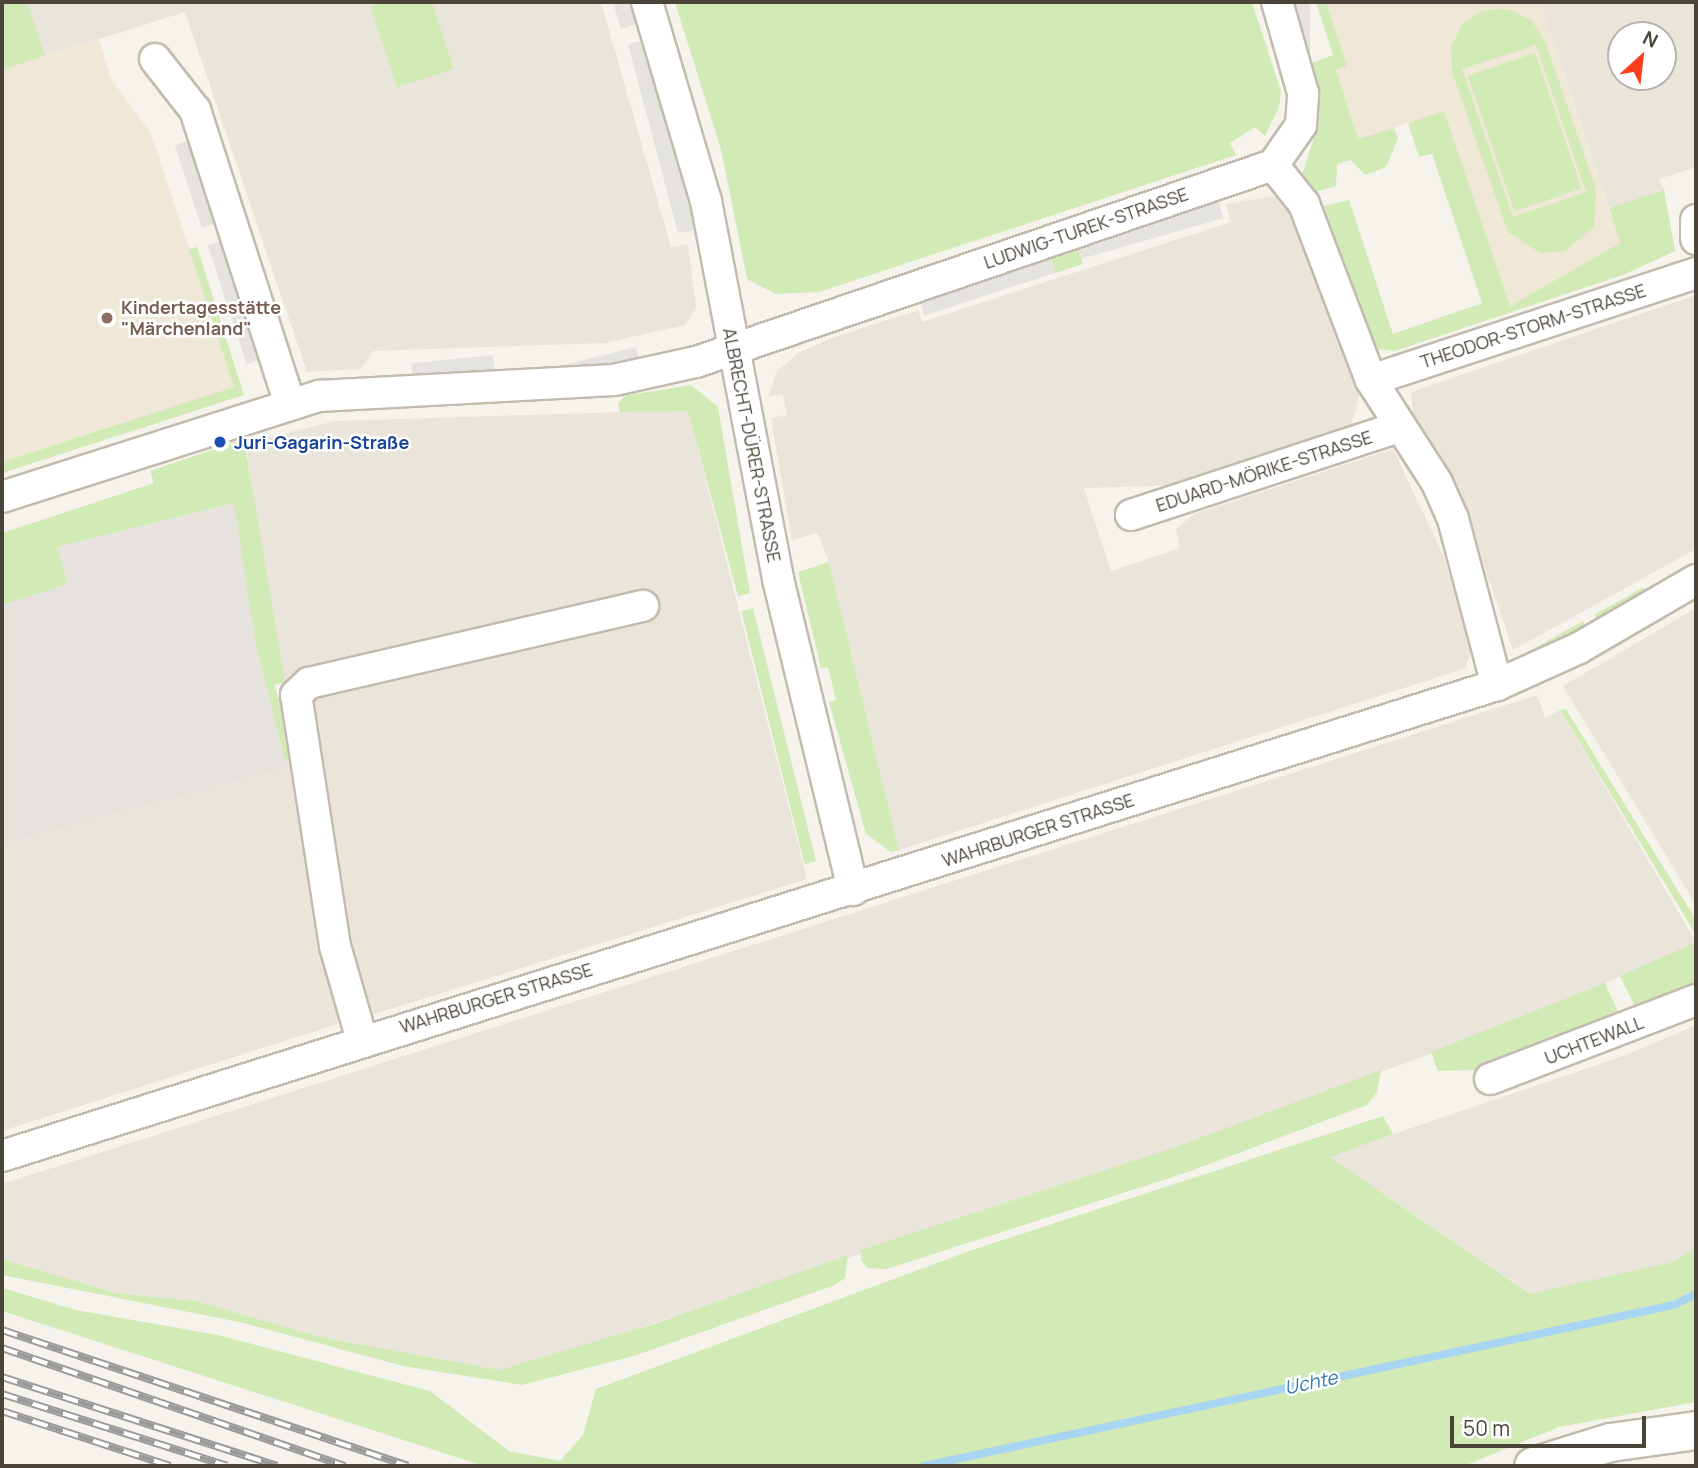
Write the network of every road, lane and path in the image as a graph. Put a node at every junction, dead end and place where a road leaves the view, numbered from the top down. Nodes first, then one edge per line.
1 (648, 2) edge
2 (1277, 2) edge
3 (155, 59) dead end
4 (1273, 165) junction
5 (1696, 220) edge
6 (1696, 239) edge
7 (1696, 273) edge
8 (733, 348) junction
9 (1371, 380) junction
10 (289, 404) junction
11 (1398, 427) junction
12 (2, 497) edge
13 (1131, 515) dead end
14 (1696, 580) edge
15 (643, 606) dead end
16 (1497, 685) junction
17 (853, 890) junction
18 (1696, 1000) edge
19 (362, 1040) junction
20 (1490, 1079) dead end
21 (2, 1156) edge
22 (1696, 1430) edge
23 (1533, 1466) edge

1 - 8 street, ALBRECHT-DÜRER-STRASSE
2 - 4 street
3 - 10 street
4 - 8 street, LUDWIG-TUREK-STRASSE
4 - 9 street
5 - 6 street
7 - 9 street, THEODOR-STORM-STRASSE
8 - 10 street
8 - 17 street, ALBRECHT-DÜRER-STRASSE
9 - 11 street
10 - 12 street
11 - 13 street, EDUARD-MÖRIKE-STRASSE
11 - 16 street
14 - 16 street, WAHRBURGER STRASSE
15 - 19 street
16 - 17 street, WAHRBURGER STRASSE
17 - 19 street, WAHRBURGER STRASSE
18 - 20 street, UCHTEWALL
19 - 21 street, WAHRBURGER STRASSE
22 - 23 street

